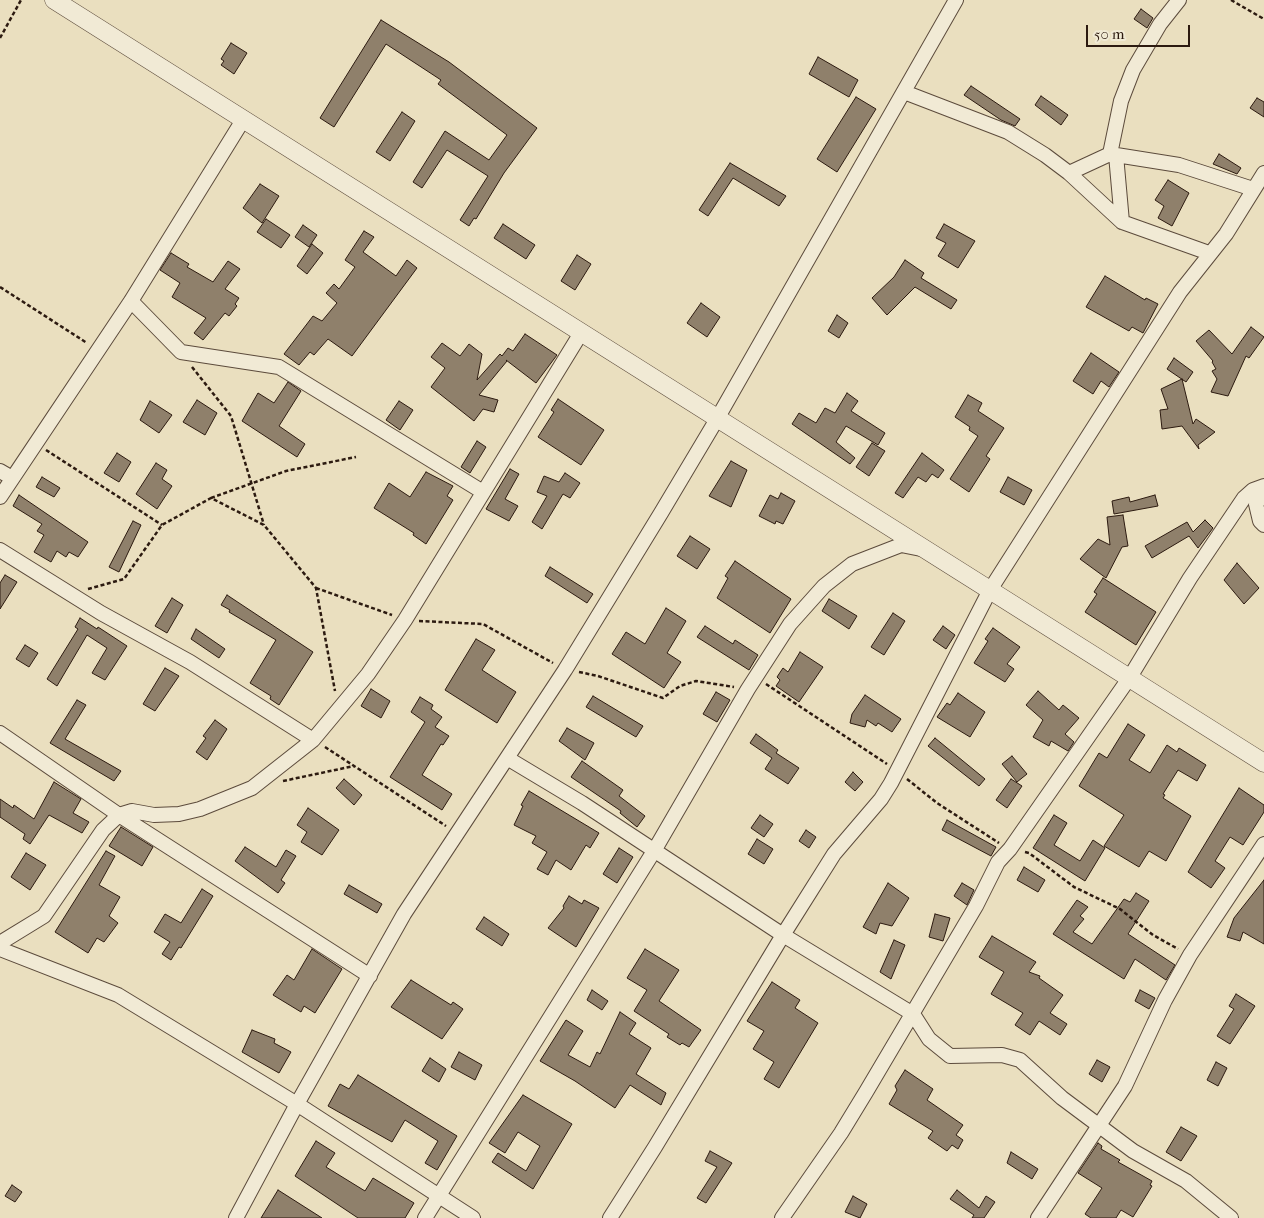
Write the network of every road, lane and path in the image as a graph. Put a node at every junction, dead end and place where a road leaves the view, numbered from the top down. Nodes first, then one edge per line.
1 (21, 0) edge
2 (54, 0) edge
3 (956, 0) edge
4 (1178, 0) edge
5 (1231, 0) edge
6 (1264, 19) edge
7 (0, 38) edge
8 (904, 92) junction
9 (243, 120) junction
10 (1113, 155) junction
11 (1069, 173) junction
12 (1264, 173) edge
13 (1253, 190) junction
14 (1122, 222) junction
15 (1209, 253) junction
16 (0, 287) edge
17 (131, 301) junction
18 (581, 333) junction
19 (98, 350) junction
20 (181, 352) junction
21 (717, 419) junction
22 (35, 443) junction
23 (356, 457) dead end
24 (6, 474) edge
25 (251, 483) junction
26 (1264, 486) edge
27 (483, 492) junction
28 (1264, 493) edge
29 (0, 497) edge
30 (211, 498) junction
31 (162, 525) junction
32 (264, 525) junction
33 (1264, 525) edge
34 (0, 550) edge
35 (927, 550) junction
36 (316, 588) junction
37 (990, 590) junction
38 (70, 594) junction
39 (405, 620) junction
40 (565, 670) junction
41 (1130, 677) junction
42 (339, 709) junction
43 (0, 733) edge
44 (313, 740) junction
45 (507, 758) junction
46 (1264, 763) edge
47 (355, 766) junction
48 (280, 782) dead end
49 (119, 815) junction
50 (457, 834) junction
51 (1264, 844) edge
52 (654, 850) junction
53 (782, 935) junction
54 (0, 943) edge
55 (0, 949) edge
56 (370, 976) junction
57 (913, 1014) junction
58 (297, 1104) junction
59 (1098, 1125) junction
60 (438, 1197) junction
61 (1222, 1216) edge
62 (236, 1218) edge
63 (425, 1218) edge
64 (473, 1218) edge
65 (610, 1218) edge
66 (782, 1218) edge
67 (1038, 1218) edge

1 - 7 path
2 - 9 street
3 - 8 street
4 - 10 street
5 - 6 path
8 - 11 street
8 - 21 street
9 - 17 street
9 - 18 street
10 - 11 street
10 - 13 street
10 - 14 street
11 - 14 street
12 - 13 street
13 - 15 street
14 - 15 street
15 - 37 street
16 - 19 path
17 - 19 street
17 - 20 street
18 - 21 street
18 - 27 street
19 - 22 street
20 - 25 path
20 - 27 street
21 - 35 street
21 - 40 street
22 - 24 street
22 - 31 path
23 - 25 path
24 - 29 street
25 - 30 path
25 - 32 path
26 - 41 street
27 - 39 street
28 - 33 street
30 - 31 path
30 - 32 path
31 - 38 path
32 - 36 path
34 - 38 street
35 - 37 street
35 - 52 street
36 - 39 path
36 - 42 path
37 - 41 street
37 - 53 street
38 - 44 street
39 - 40 path
39 - 42 street
40 - 45 street
41 - 46 street
41 - 57 street
42 - 44 street
43 - 49 street
44 - 47 path
44 - 49 street
45 - 50 street
45 - 52 street
47 - 48 path
47 - 50 path
49 - 54 street
49 - 56 street
50 - 56 street
51 - 59 street
52 - 53 street
52 - 60 street
53 - 57 street
53 - 65 street
55 - 58 street
56 - 58 street
57 - 59 street
57 - 66 street
58 - 60 street
58 - 62 street
59 - 61 street
59 - 67 street
60 - 63 street
60 - 64 street

